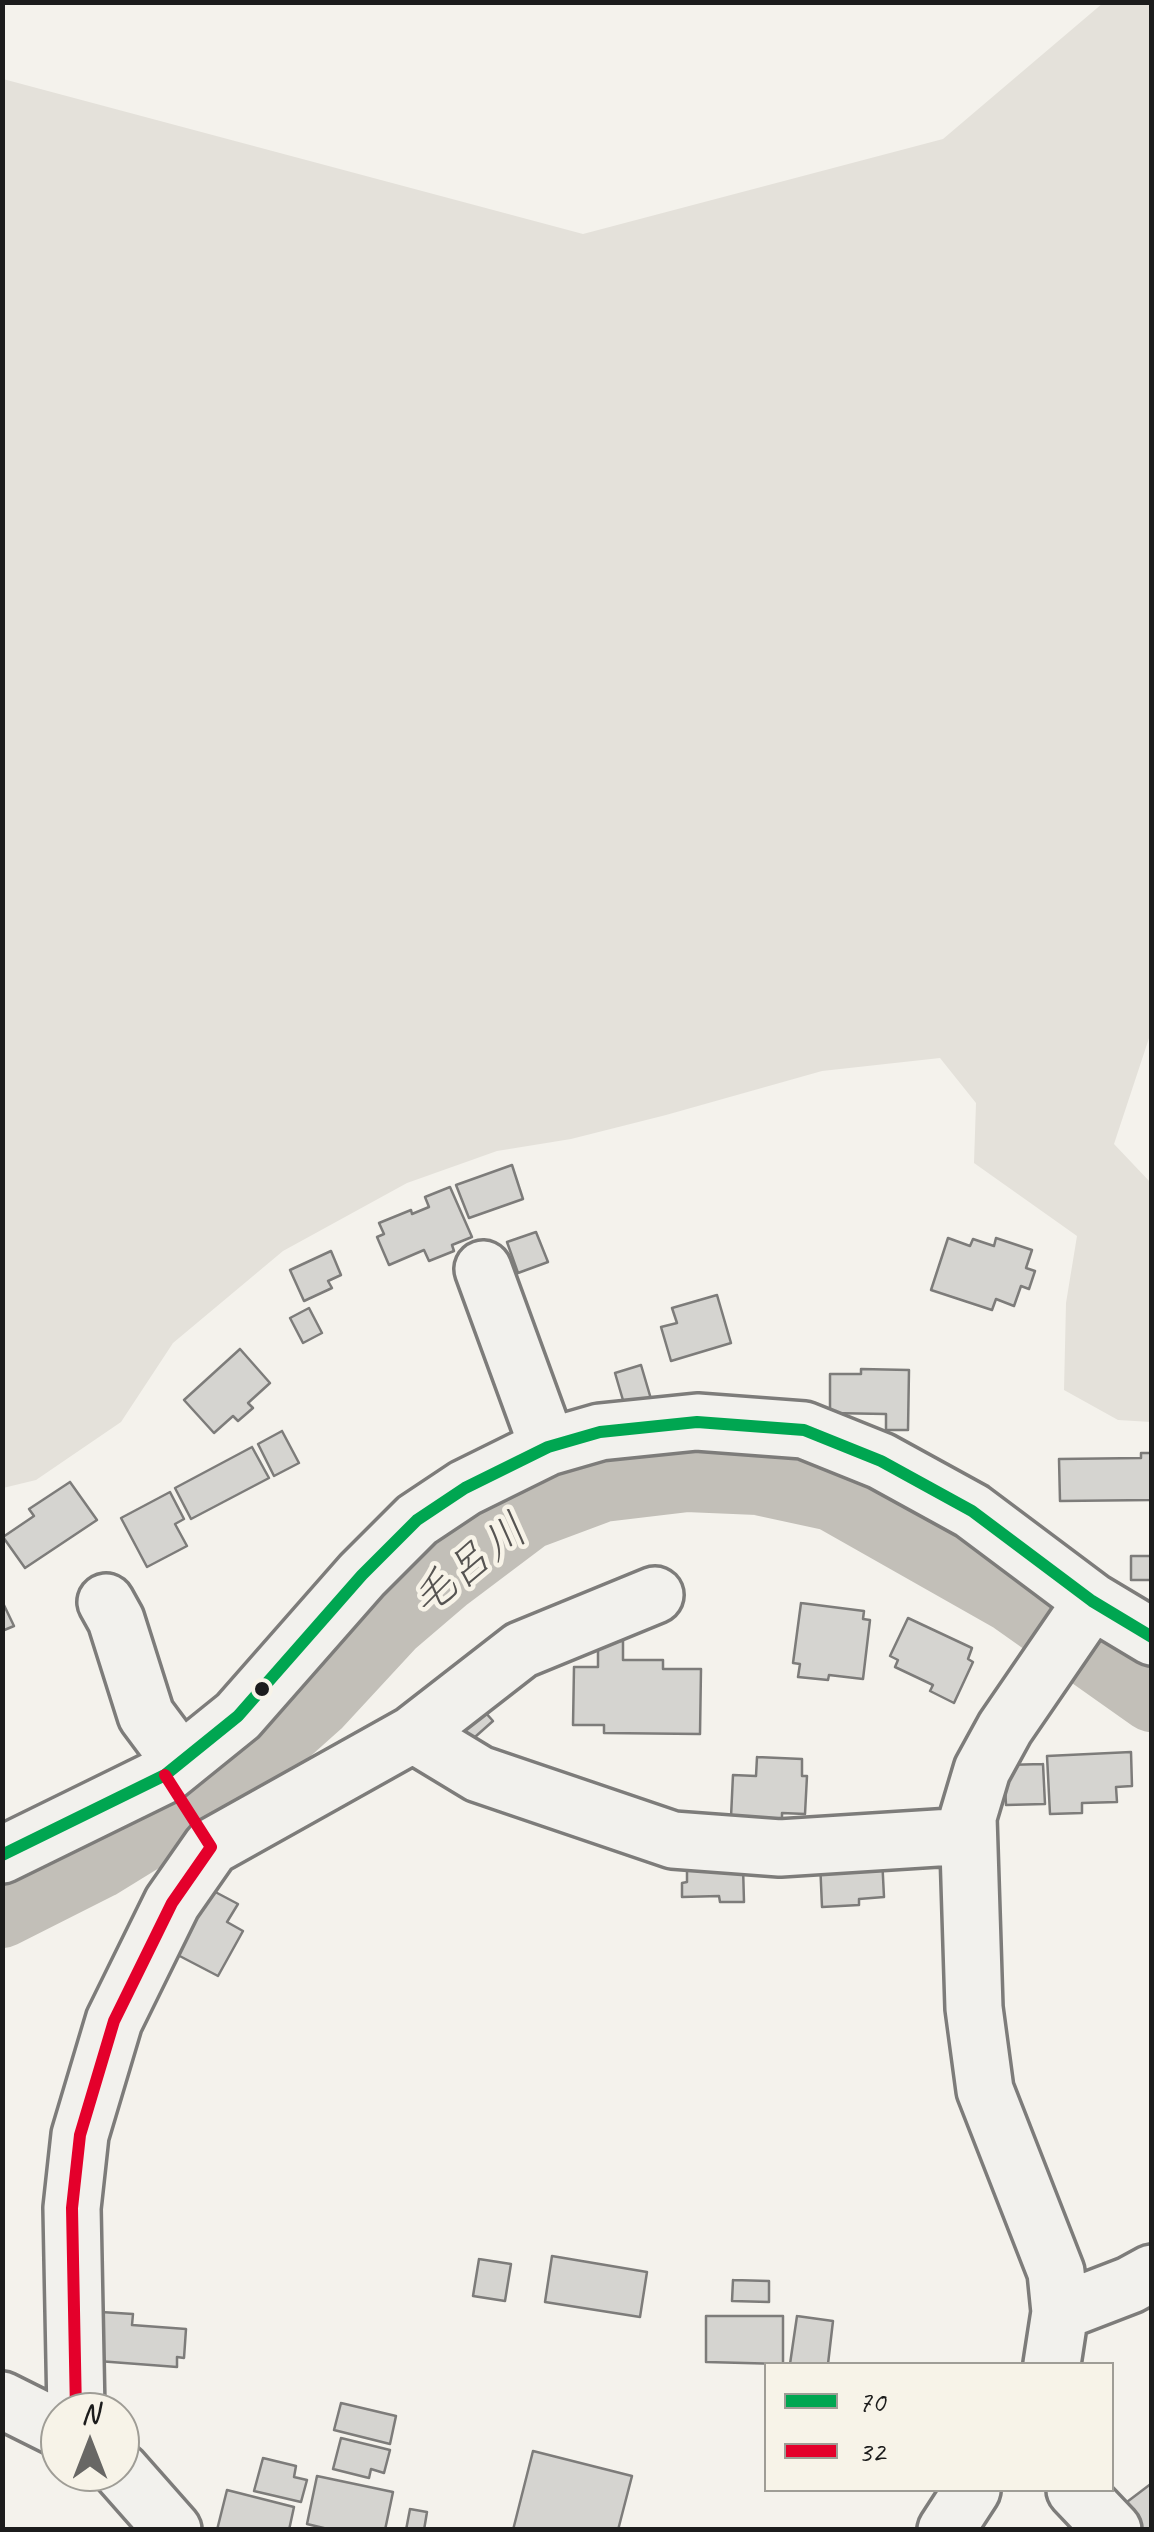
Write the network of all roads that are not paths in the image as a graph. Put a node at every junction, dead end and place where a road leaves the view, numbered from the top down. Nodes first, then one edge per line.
1 (483, 1269) dead end
2 (548, 1447) junction
3 (654, 1595) dead end
4 (106, 1602) dead end
5 (1086, 1609) junction
6 (1152, 1637) edge
7 (413, 1734) junction
8 (173, 1774) junction
9 (968, 1836) junction
10 (208, 1842) junction
11 (2, 1854) edge
12 (1152, 2273) edge
13 (1056, 2338) edge
14 (76, 2392) edge
15 (2, 2400) edge
16 (40, 2419) edge
17 (139, 2492) edge
18 (971, 2492) edge
19 (1078, 2492) edge
20 (173, 2530) edge
21 (946, 2530) edge
22 (1113, 2530) edge

1 - 2 street
2 - 5 street
2 - 8 street
3 - 7 street
4 - 8 street
5 - 6 street
5 - 9 street
7 - 9 street
7 - 10 street
8 - 10 street
8 - 11 street
9 - 13 street
10 - 14 street
12 - 13 street
15 - 16 street
17 - 20 street
18 - 21 street
19 - 22 street

